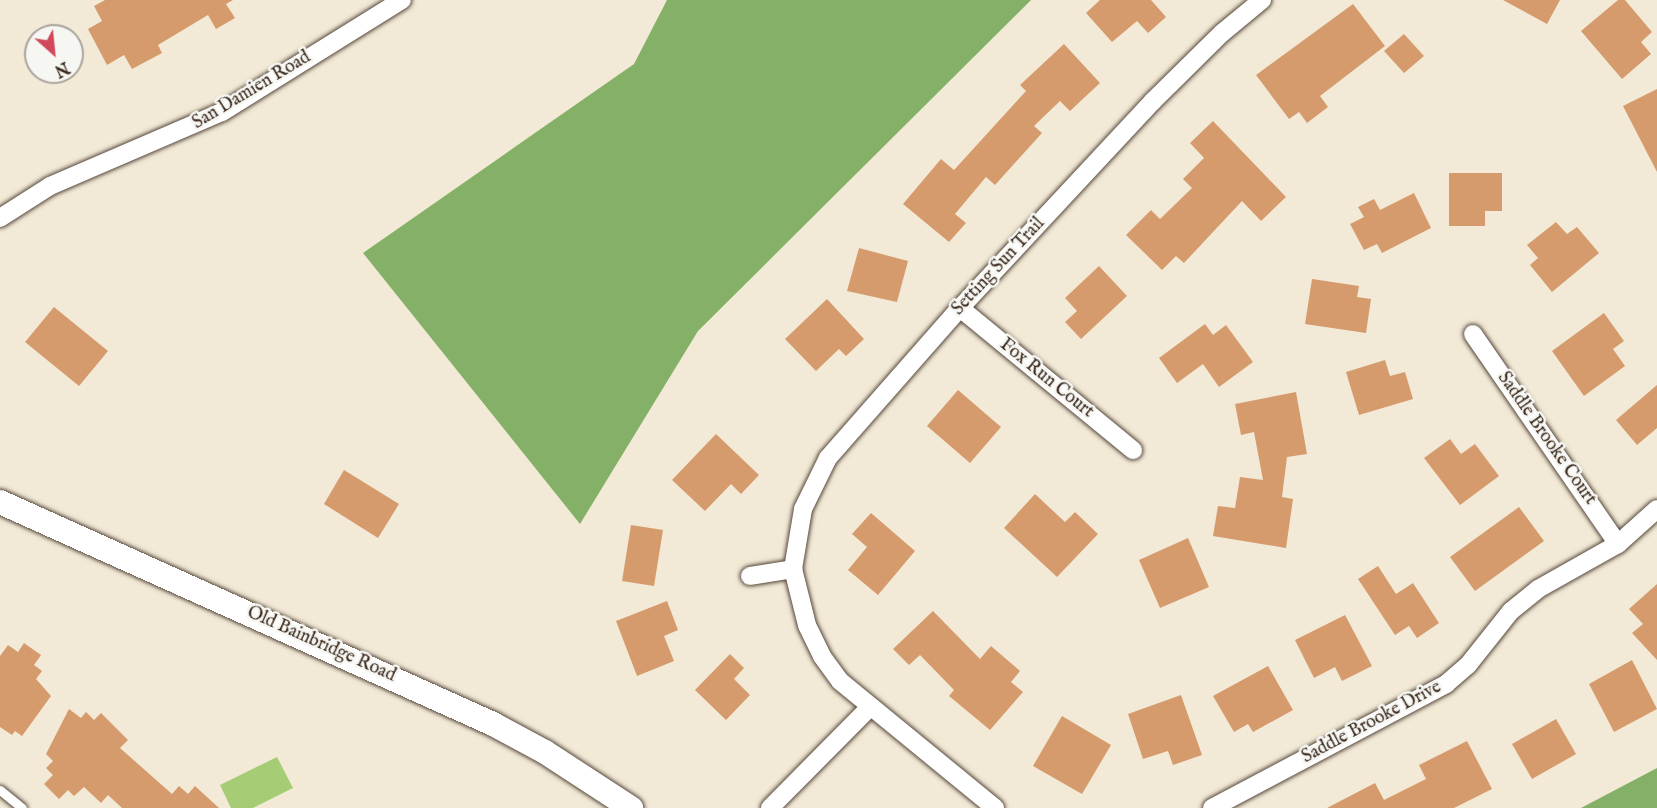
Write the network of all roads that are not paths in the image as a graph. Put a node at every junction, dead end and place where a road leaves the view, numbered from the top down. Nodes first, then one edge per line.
1 (402, 0) edge
2 (1262, 0) edge
3 (0, 218) edge
4 (960, 308) junction
5 (1473, 334) dead end
6 (1133, 450) dead end
7 (0, 502) edge
8 (1657, 509) edge
9 (1618, 544) junction
10 (793, 569) junction
11 (750, 576) dead end
12 (870, 707) junction
13 (0, 790) edge
14 (22, 808) edge
15 (631, 808) edge
16 (770, 808) edge
17 (995, 808) edge
18 (1212, 808) edge

1 - 3 street, San Damien Road
2 - 4 street, Setting Sun Trail
4 - 6 street, Fox Run Court
4 - 10 street, Setting Sun Trail
5 - 9 street, Saddle Brooke Court
7 - 15 main road, Old Bainbridge Road
8 - 9 street, Saddle Brooke Drive
9 - 18 street, Saddle Brooke Drive
10 - 11 street
10 - 12 street, Setting Sun Trail
12 - 16 street
12 - 17 street
13 - 14 lane

